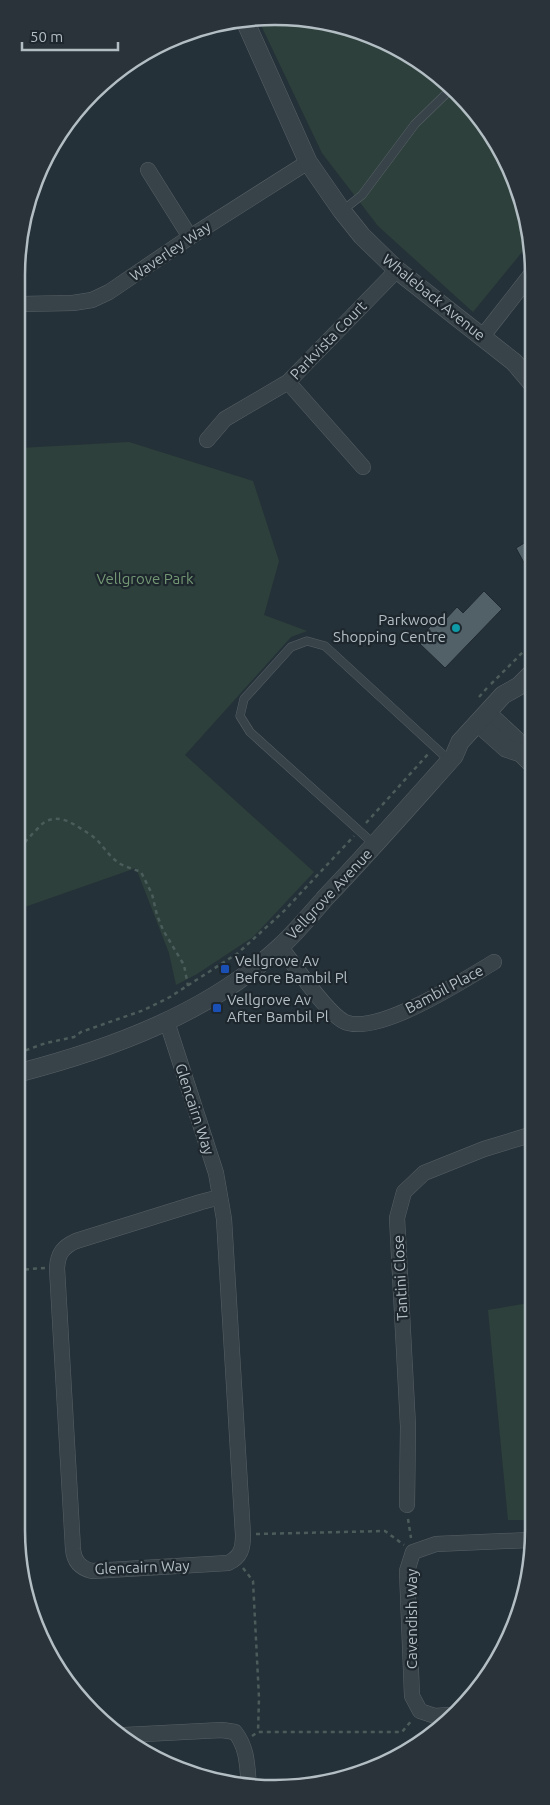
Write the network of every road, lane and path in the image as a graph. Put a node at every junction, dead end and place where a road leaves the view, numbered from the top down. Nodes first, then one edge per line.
1 (248, 27) edge
2 (446, 93) edge
3 (308, 162) junction
4 (148, 170) dead end
5 (342, 211) junction
6 (190, 237) junction
7 (397, 270) junction
8 (525, 282) edge
9 (25, 304) edge
10 (482, 336) junction
11 (525, 375) edge
12 (288, 382) junction
13 (207, 440) dead end
14 (363, 467) dead end
15 (525, 654) edge
16 (525, 680) edge
17 (485, 717) junction
18 (435, 747) junction
19 (525, 756) edge
20 (452, 759) junction
21 (359, 831) junction
22 (25, 842) edge
23 (375, 845) junction
24 (280, 946) junction
25 (494, 962) dead end
26 (188, 986) junction
27 (167, 1022) junction
28 (25, 1050) edge
29 (25, 1071) edge
30 (525, 1137) edge
31 (220, 1197) junction
32 (57, 1268) junction
33 (25, 1270) edge
34 (407, 1505) joint
35 (243, 1535) junction
36 (524, 1540) edge
37 (413, 1552) junction
38 (236, 1559) junction
39 (420, 1711) junction
40 (443, 1715) edge
41 (132, 1735) edge
42 (248, 1778) edge

1 - 3 street, Whaleback Avenue
2 - 5 lane
3 - 5 street, Whaleback Avenue
3 - 6 street, Waverley Way
4 - 6 street
5 - 7 street, Whaleback Avenue
6 - 9 street, Waverley Way
7 - 10 street, Whaleback Avenue
7 - 12 street, Parkvista Court
8 - 10 street
10 - 11 street, Whaleback Avenue
12 - 13 street, Parkvista Court
12 - 14 street
15 - 17 path
16 - 17 street, Vellgrove Avenue
17 - 19 street
17 - 20 street, Vellgrove Avenue
18 - 20 lane
18 - 21 path
18 - 21 lane
20 - 23 street, Vellgrove Avenue
21 - 23 lane
21 - 26 path
22 - 26 path
23 - 24 street, Vellgrove Avenue
24 - 25 street, Bambil Place
24 - 27 street, Vellgrove Avenue
26 - 28 path
27 - 29 street, Vellgrove Avenue
27 - 31 street, Glencairn Way
30 - 34 street, Tantini Close
31 - 32 street, Glencairn Way
31 - 35 street, Glencairn Way
32 - 33 path
32 - 38 street, Glencairn Way
34 - 37 path
35 - 37 path
35 - 38 street, Glencairn Way
36 - 37 street, Cavendish Way
37 - 39 street, Cavendish Way
38 - 39 path
39 - 40 street
41 - 42 street

